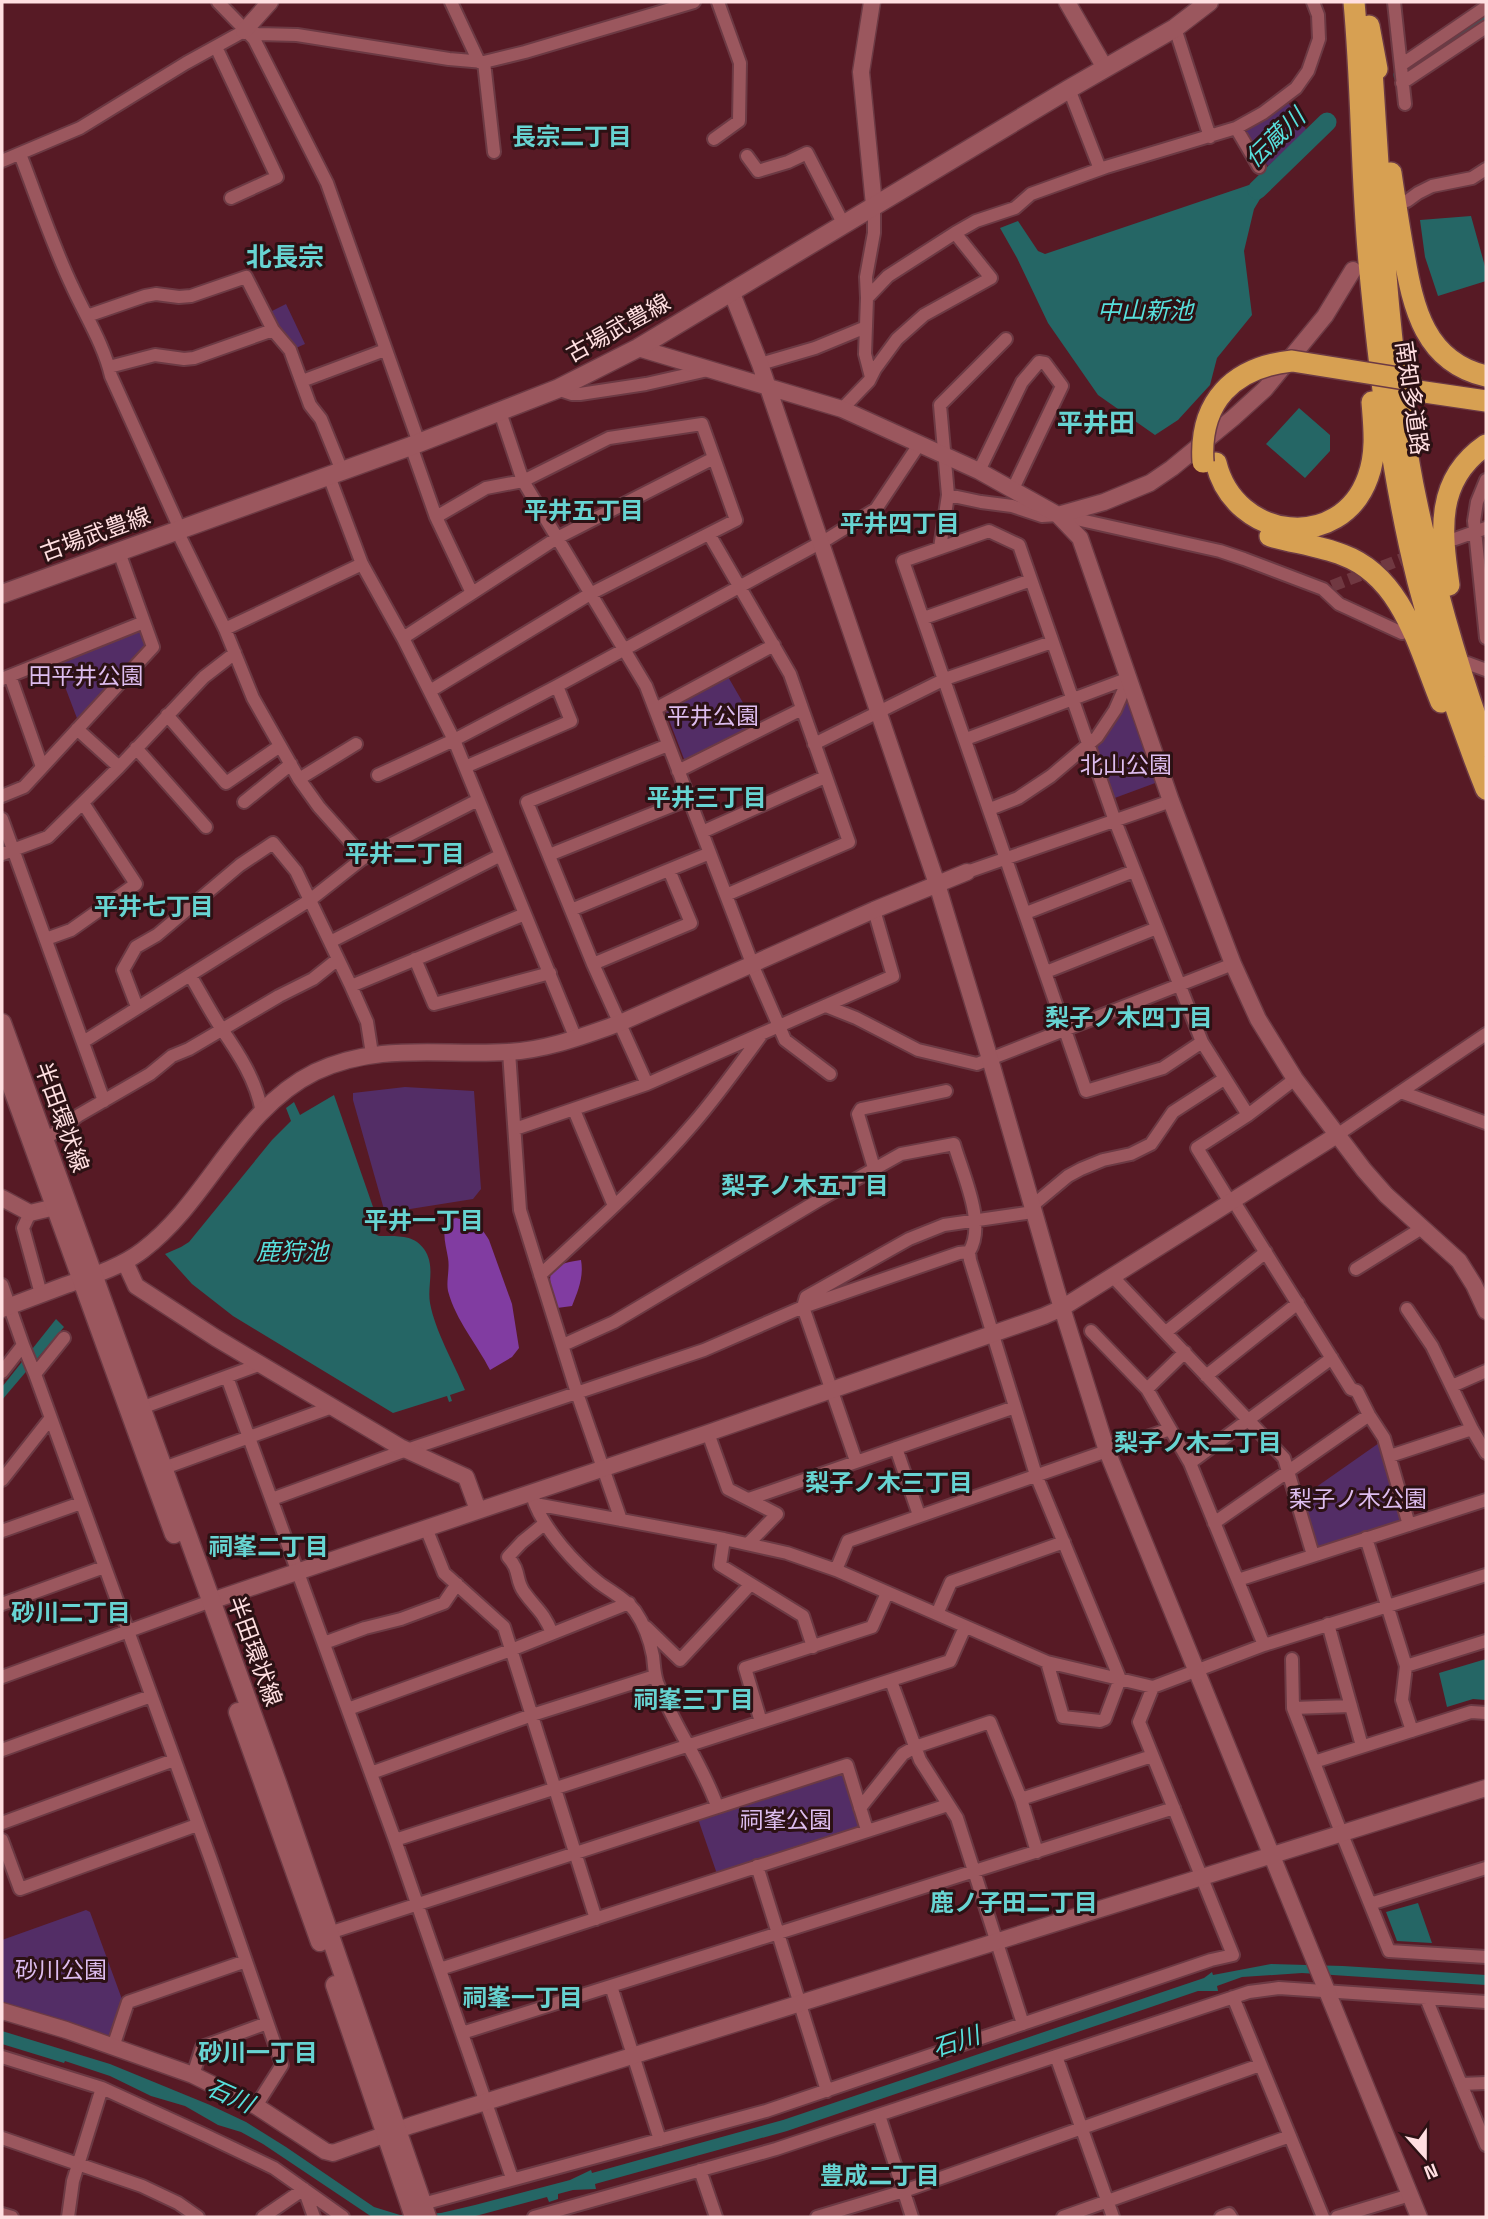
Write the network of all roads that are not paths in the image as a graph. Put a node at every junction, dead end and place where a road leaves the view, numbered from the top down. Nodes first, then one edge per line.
1 (218, 2) edge
2 (270, 2) edge
3 (452, 2) edge
4 (693, 2) edge
5 (718, 2) edge
6 (872, 2) edge
7 (1067, 2) edge
8 (1209, 2) edge
9 (1312, 2) edge
10 (1354, 2) edge
11 (1367, 2) edge
12 (1394, 2) edge
13 (1486, 7) edge
14 (1369, 26) junction
15 (1486, 27) edge
16 (1175, 29) junction
17 (244, 31) junction
18 (216, 47) junction
19 (481, 62) junction
20 (1401, 65) junction
21 (1105, 68) junction
22 (1402, 83) junction
23 (1069, 89) junction
24 (1405, 104) dead end
25 (1236, 128) junction
26 (1210, 137) junction
27 (714, 139) dead end
28 (1362, 142) junction
29 (494, 152) dead end
30 (20, 154) junction
31 (747, 156) dead end
32 (2, 161) edge
33 (1259, 167) dead end
34 (1100, 169) junction
35 (1486, 169) edge
36 (231, 198) dead end
37 (1407, 201) dead end
38 (874, 205) junction
39 (844, 223) junction
40 (955, 233) junction
41 (1353, 270) dead end
42 (731, 291) junction
43 (867, 298) junction
44 (87, 316) junction
45 (866, 327) junction
46 (273, 330) junction
47 (1006, 339) dead end
48 (638, 348) junction
49 (385, 350) junction
50 (760, 364) junction
51 (109, 367) junction
52 (711, 369) junction
53 (1486, 376) edge
54 (871, 377) junction
55 (302, 381) junction
56 (1411, 385) junction
57 (768, 387) junction
58 (557, 389) junction
59 (1486, 391) edge
60 (1486, 401) edge
61 (842, 409) junction
62 (500, 412) junction
63 (920, 443) junction
64 (415, 444) junction
65 (1486, 445) edge
66 (945, 455) junction
67 (715, 458) junction
68 (1209, 463) junction
69 (979, 471) junction
70 (335, 473) junction
71 (1486, 480) edge
72 (523, 481) junction
73 (1012, 491) junction
74 (948, 495) junction
75 (1058, 516) junction
76 (436, 517) junction
77 (178, 530) junction
78 (1481, 531) edge
79 (709, 534) junction
80 (557, 538) junction
81 (1455, 539) dead end
82 (821, 542) junction
83 (940, 548) junction
84 (119, 552) junction
85 (362, 564) junction
86 (1031, 580) junction
87 (740, 586) junction
88 (472, 593) junction
89 (2, 594) edge
90 (590, 594) junction
91 (924, 618) junction
92 (144, 621) junction
93 (225, 628) junction
94 (1402, 634) dead end
95 (403, 638) junction
96 (1486, 638) edge
97 (1052, 642) junction
98 (774, 645) junction
99 (624, 650) junction
100 (235, 653) junction
101 (1467, 663) dead end
102 (1486, 670) edge
103 (6, 678) edge
104 (1129, 678) junction
105 (945, 679) junction
106 (556, 686) junction
107 (430, 691) junction
108 (1072, 700) junction
109 (655, 709) junction
110 (802, 709) junction
111 (878, 711) junction
112 (167, 715) junction
113 (1486, 721) edge
114 (77, 729) junction
115 (966, 739) junction
116 (454, 740) junction
117 (356, 744) dead end
118 (814, 744) junction
119 (1088, 744) junction
120 (668, 745) junction
121 (280, 746) junction
122 (1486, 746) edge
123 (136, 748) junction
124 (291, 764) junction
125 (42, 767) junction
126 (118, 767) junction
127 (465, 767) junction
128 (678, 771) junction
129 (378, 775) dead end
130 (825, 777) junction
131 (299, 779) junction
132 (1486, 789) edge
133 (1486, 795) edge
134 (2, 796) edge
135 (689, 799) junction
136 (478, 800) junction
137 (1171, 801) junction
138 (244, 802) dead end
139 (83, 803) junction
140 (990, 809) junction
141 (2, 819) edge
142 (1115, 821) junction
143 (206, 827) dead end
144 (702, 832) junction
145 (7, 852) edge
146 (710, 853) junction
147 (501, 855) junction
148 (549, 855) junction
149 (1007, 858) junction
150 (362, 859) junction
151 (669, 870) junction
152 (1134, 870) junction
153 (967, 872) joint
154 (937, 884) junction
155 (726, 895) junction
156 (310, 900) junction
157 (571, 910) junction
158 (874, 910) junction
159 (525, 914) junction
160 (1026, 914) junction
161 (1157, 928) junction
162 (46, 939) junction
163 (330, 942) junction
164 (338, 959) junction
165 (415, 959) junction
166 (593, 964) junction
167 (752, 964) junction
168 (1233, 964) junction
169 (1046, 972) junction
170 (550, 973) junction
171 (190, 975) junction
172 (1180, 985) junction
173 (351, 986) junction
174 (826, 1006) junction
175 (137, 1007) junction
176 (2, 1023) edge
177 (620, 1023) junction
178 (779, 1026) junction
179 (222, 1030) junction
180 (1065, 1030) junction
181 (762, 1034) junction
182 (1486, 1034) edge
183 (576, 1039) junction
184 (83, 1042) junction
185 (1202, 1042) junction
186 (509, 1052) junction
187 (372, 1054) junction
188 (990, 1059) junction
189 (2, 1060) edge
190 (830, 1074) dead end
191 (1224, 1079) junction
192 (1296, 1079) junction
193 (647, 1084) junction
194 (946, 1091) dead end
195 (1401, 1092) junction
196 (104, 1101) junction
197 (574, 1110) junction
198 (261, 1112) junction
199 (1248, 1115) junction
200 (1486, 1123) edge
201 (515, 1129) junction
202 (1337, 1135) junction
203 (43, 1139) junction
204 (874, 1168) junction
205 (2, 1198) edge
206 (1230, 1202) junction
207 (614, 1206) junction
208 (55, 1207) junction
209 (1033, 1209) junction
210 (30, 1213) junction
211 (976, 1219) junction
212 (1422, 1228) junction
213 (969, 1252) junction
214 (1266, 1252) junction
215 (125, 1262) junction
216 (1366, 1268) dead end
217 (540, 1275) junction
218 (1113, 1276) junction
219 (88, 1277) junction
220 (2, 1285) edge
221 (41, 1294) junction
222 (1298, 1303) junction
223 (803, 1307) junction
224 (6, 1308) edge
225 (1062, 1308) junction
226 (1407, 1309) dead end
227 (1486, 1311) edge
228 (1091, 1331) dead end
229 (1166, 1332) junction
230 (993, 1334) junction
231 (64, 1338) dead end
232 (23, 1345) junction
233 (563, 1345) junction
234 (1185, 1352) junction
235 (1332, 1358) junction
236 (261, 1364) junction
237 (1486, 1371) edge
238 (2, 1372) edge
239 (35, 1374) junction
240 (1206, 1376) junction
241 (227, 1377) junction
242 (1452, 1386) junction
243 (1147, 1389) junction
244 (832, 1390) junction
245 (577, 1393) junction
246 (332, 1406) junction
247 (1015, 1407) junction
248 (141, 1408) junction
249 (1369, 1415) junction
250 (50, 1419) junction
251 (1248, 1420) junction
252 (1170, 1429) junction
253 (1472, 1429) junction
254 (708, 1433) junction
255 (250, 1438) junction
256 (896, 1448) junction
257 (408, 1450) junction
258 (1107, 1451) junction
259 (1486, 1453) edge
260 (1390, 1456) junction
261 (856, 1461) junction
262 (1190, 1462) junction
263 (163, 1468) junction
264 (603, 1468) junction
265 (1289, 1471) junction
266 (1037, 1475) junction
267 (2, 1480) edge
268 (533, 1498) junction
269 (272, 1499) junction
270 (749, 1499) junction
271 (1486, 1500) edge
272 (81, 1503) junction
273 (478, 1510) junction
274 (919, 1515) junction
275 (621, 1520) junction
276 (1214, 1523) junction
277 (544, 1524) junction
278 (1409, 1525) junction
279 (426, 1528) junction
280 (2, 1531) edge
281 (1366, 1538) junction
282 (724, 1539) junction
283 (1064, 1542) junction
284 (748, 1544) junction
285 (1313, 1555) junction
286 (104, 1567) junction
287 (836, 1570) junction
288 (298, 1571) junction
289 (1486, 1575) edge
290 (1238, 1580) junction
291 (457, 1584) junction
292 (750, 1584) junction
293 (887, 1592) junction
294 (205, 1603) junction
295 (2, 1604) edge
296 (629, 1604) junction
297 (1387, 1607) junction
298 (937, 1615) junction
299 (643, 1624) junction
300 (1328, 1624) junction
301 (965, 1627) junction
302 (128, 1630) junction
303 (552, 1633) junction
304 (1486, 1641) edge
305 (324, 1643) junction
306 (1264, 1645) junction
307 (813, 1647) junction
308 (512, 1650) junction
309 (1292, 1659) dead end
310 (1047, 1662) junction
311 (1406, 1667) junction
312 (1196, 1670) junction
313 (655, 1676) junction
314 (2, 1677) edge
315 (1120, 1679) junction
316 (891, 1681) junction
317 (1153, 1687) junction
318 (151, 1696) junction
319 (1351, 1706) junction
320 (1293, 1708) junction
321 (348, 1709) junction
322 (1486, 1713) edge
323 (532, 1716) junction
324 (761, 1722) junction
325 (1412, 1731) junction
326 (686, 1746) junction
327 (1362, 1746) junction
328 (915, 1747) junction
329 (2, 1750) edge
330 (1152, 1756) junction
331 (174, 1760) junction
332 (1314, 1762) junction
333 (371, 1773) junction
334 (1486, 1787) edge
335 (555, 1788) junction
336 (1021, 1799) junction
337 (948, 1805) junction
338 (717, 1806) junction
339 (860, 1808) junction
340 (1174, 1808) junction
341 (2, 1823) edge
342 (197, 1825) junction
343 (867, 1830) junction
344 (1341, 1833) junction
345 (2, 1840) edge
346 (396, 1840) junction
347 (575, 1852) junction
348 (1037, 1852) junction
349 (1272, 1856) junction
350 (757, 1866) junction
351 (1486, 1868) edge
352 (974, 1871) junction
353 (1201, 1877) junction
354 (417, 1904) junction
355 (1370, 1904) junction
356 (596, 1919) junction
357 (329, 1933) junction
358 (778, 1933) junction
359 (996, 1941) junction
360 (1486, 1958) edge
361 (246, 1961) junction
362 (440, 1969) junction
363 (611, 1986) junction
364 (1327, 1992) junction
365 (1233, 1997) junction
366 (1426, 1998) junction
367 (1486, 2002) edge
368 (800, 2004) junction
369 (2, 2011) edge
370 (267, 2023) junction
371 (1023, 2024) junction
372 (462, 2033) junction
373 (113, 2047) junction
374 (633, 2055) junction
375 (1056, 2056) junction
376 (2, 2057) edge
377 (1260, 2065) junction
378 (192, 2075) junction
379 (1486, 2083) edge
380 (1461, 2084) junction
381 (102, 2088) junction
382 (827, 2091) junction
383 (485, 2102) junction
384 (256, 2106) junction
385 (879, 2115) junction
386 (1081, 2129) junction
387 (392, 2132) junction
388 (1290, 2136) junction
389 (2, 2138) edge
390 (660, 2140) junction
391 (1486, 2146) edge
392 (79, 2164) junction
393 (700, 2170) junction
394 (512, 2178) junction
395 (304, 2189) junction
396 (904, 2191) junction
397 (1410, 2195) junction
398 (1107, 2202) junction
399 (421, 2209) edge
400 (2, 2214) edge
401 (12, 2217) edge
402 (68, 2217) edge
403 (198, 2217) edge
404 (263, 2217) edge
405 (314, 2217) edge
406 (342, 2217) edge
407 (534, 2217) edge
408 (716, 2217) edge
409 (817, 2217) edge
410 (912, 2217) edge
411 (1063, 2217) edge
412 (1113, 2217) edge
413 (1221, 2217) edge
414 (1231, 2217) edge
415 (1323, 2217) edge
416 (1337, 2217) edge
417 (1419, 2217) edge

1 - 17 street
2 - 17 street
3 - 19 street
4 - 19 street
5 - 27 street
6 - 38 street
7 - 21 street
8 - 16 main road, 古場武豊線
9 - 25 street
10 - 28 highway, 南知多道路
11 - 14 highway, 南知多道路
12 - 20 street
13 - 20 street
14 - 53 highway
14 - 122 highway, 南知多道路
15 - 22 street
16 - 21 main road, 古場武豊線
16 - 26 street
17 - 18 street
17 - 19 street
17 - 49 street
18 - 30 street
18 - 36 street
19 - 29 street
20 - 22 street
21 - 23 main road, 古場武豊線
22 - 24 street
23 - 34 street
23 - 38 main road, 古場武豊線
25 - 26 street
25 - 33 street
26 - 34 street
28 - 68 highway
28 - 132 highway, 南知多道路
30 - 32 street
30 - 44 street
31 - 39 street
34 - 40 street
35 - 37 street
38 - 39 main road, 古場武豊線
38 - 43 street
39 - 42 main road, 古場武豊線
40 - 43 street
40 - 54 street
41 - 75 street
42 - 48 main road, 古場武豊線
42 - 50 street
43 - 45 street
44 - 46 street
44 - 51 street
45 - 50 street
45 - 54 street
46 - 51 street
46 - 55 street
47 - 66 street
48 - 52 street
48 - 58 main road, 古場武豊線
49 - 55 street
49 - 64 street
50 - 57 street
51 - 77 street
52 - 57 street
52 - 58 street
54 - 61 street
55 - 70 street
56 - 59 highway
56 - 60 highway
56 - 68 highway
57 - 61 street
57 - 82 street
58 - 62 main road, 古場武豊線
61 - 63 street
62 - 64 main road, 古場武豊線
62 - 72 street
63 - 66 street
63 - 82 street
64 - 70 main road, 古場武豊線
64 - 76 street
65 - 113 highway
66 - 69 street
66 - 74 street
67 - 72 street
67 - 79 street
67 - 80 street
68 - 133 highway
69 - 73 street
69 - 73 street
70 - 77 main road, 古場武豊線
70 - 85 street
71 - 78 street
72 - 76 street
72 - 80 street
73 - 75 street
74 - 75 street
74 - 83 street
75 - 94 street
75 - 104 street
76 - 88 street
77 - 84 main road, 古場武豊線
77 - 93 street
78 - 81 street
78 - 96 street
79 - 87 street
79 - 90 street
80 - 88 street
80 - 90 street
82 - 87 street
82 - 111 street
83 - 86 street
83 - 91 street
84 - 89 main road, 古場武豊線
84 - 92 street
85 - 93 street
85 - 95 street
86 - 91 street
86 - 97 street
87 - 98 street
87 - 99 street
88 - 95 street
90 - 99 street
90 - 107 street
91 - 105 street
92 - 103 street
92 - 114 street
93 - 100 street
95 - 107 street
97 - 105 street
97 - 108 street
98 - 109 street
98 - 110 street
99 - 106 street
99 - 109 street
100 - 112 street
100 - 121 street
101 - 102 street
103 - 125 street
104 - 108 street
104 - 119 street
104 - 137 street
105 - 111 street
105 - 115 street
106 - 116 street
106 - 127 street
107 - 116 street
108 - 115 street
108 - 119 street
109 - 120 street
110 - 118 street
110 - 128 street
111 - 118 street
111 - 154 street
112 - 121 street
112 - 123 street
114 - 125 street
114 - 126 street
115 - 140 street
116 - 127 street
116 - 129 street
117 - 131 street
118 - 130 street
119 - 140 street
119 - 142 street
120 - 128 street
120 - 148 street
121 - 124 street
123 - 126 street
123 - 143 street
124 - 131 street
124 - 138 street
125 - 134 street
126 - 139 street
127 - 136 street
128 - 135 street
130 - 144 street
130 - 155 street
131 - 150 street
135 - 144 street
135 - 148 street
136 - 147 street
136 - 150 street
137 - 142 street
137 - 168 street
139 - 145 street
139 - 162 street
140 - 149 street
141 - 145 street
142 - 149 street
142 - 152 street
144 - 146 street
145 - 162 street
146 - 151 street
146 - 155 street
147 - 159 street
147 - 163 street
148 - 157 street
149 - 153 street
149 - 160 street
150 - 156 street
151 - 157 street
151 - 166 street
152 - 160 street
152 - 161 street
153 - 154 street
154 - 158 street
154 - 188 street
155 - 167 street
156 - 163 street
156 - 171 street
156 - 175 street
157 - 166 street
158 - 167 street
158 - 174 street
159 - 165 street
159 - 170 street
160 - 169 street
161 - 169 street
161 - 172 street
162 - 184 street
163 - 164 street
164 - 173 street
164 - 179 street
165 - 170 street
165 - 173 street
166 - 177 street
167 - 177 street
167 - 178 street
168 - 172 street
168 - 192 street
169 - 180 street
170 - 183 street
171 - 175 street
171 - 179 street
172 - 180 street
172 - 185 street
173 - 187 street
174 - 178 street
174 - 188 street
175 - 184 street
176 - 203 main road, 半田環状線
177 - 183 street
177 - 193 street
178 - 181 street
178 - 190 street
179 - 196 street
179 - 198 street
180 - 185 street
180 - 188 street
181 - 193 street
181 - 207 street
182 - 195 street
183 - 186 street
184 - 196 street
185 - 191 street
186 - 187 street
186 - 201 street
187 - 198 street
188 - 209 street
189 - 208 main road, 半田環状線
191 - 199 street
191 - 209 street
192 - 199 street
192 - 202 street
193 - 197 street
194 - 204 street
195 - 200 street
195 - 202 street
196 - 203 street
197 - 201 street
197 - 207 street
198 - 215 street
199 - 206 street
201 - 217 street
202 - 206 street
202 - 212 street
203 - 219 main road, 半田環状線
204 - 211 street
204 - 233 street
205 - 210 street
206 - 214 street
206 - 218 street
207 - 217 street
208 - 210 street
208 - 219 main road, 半田環状線
209 - 211 street
209 - 225 street
210 - 221 street
211 - 213 street
211 - 223 street
212 - 216 street
212 - 227 street
213 - 223 street
213 - 230 street
214 - 222 street
214 - 229 street
215 - 219 street
215 - 236 street
217 - 233 street
218 - 225 street
218 - 229 street
219 - 221 street
219 - 248 main road, 半田環状線
219 - 294 main road, 半田環状線
220 - 224 street
221 - 224 street
222 - 235 street
222 - 240 street
223 - 244 street
223 - 245 street
224 - 232 street
225 - 230 street
225 - 258 street
226 - 242 street
228 - 243 street
229 - 234 street
230 - 244 street
230 - 247 street
231 - 239 street
232 - 238 street
232 - 239 street
233 - 245 street
234 - 240 street
234 - 243 street
235 - 249 street
235 - 251 street
236 - 241 street
236 - 246 street
237 - 242 street
239 - 250 street
240 - 251 street
241 - 248 street
241 - 255 street
242 - 253 street
243 - 252 street
244 - 254 street
244 - 261 street
245 - 257 street
245 - 264 street
246 - 255 street
246 - 257 street
247 - 256 street
247 - 266 street
248 - 263 main road, 半田環状線
249 - 260 street
249 - 265 street
250 - 267 street
250 - 272 street
251 - 262 street
251 - 265 street
252 - 258 street
252 - 262 street
253 - 259 street
253 - 260 street
254 - 264 street
254 - 270 street
255 - 263 street
255 - 269 street
256 - 261 street
256 - 274 street
257 - 269 street
257 - 273 street
258 - 266 street
258 - 312 street
260 - 278 street
261 - 270 street
262 - 276 street
263 - 294 main road, 半田環状線
264 - 268 street
264 - 275 street
265 - 276 street
265 - 285 street
266 - 274 street
266 - 283 street
268 - 273 street
268 - 275 street
268 - 277 street
269 - 288 street
270 - 284 street
271 - 278 street
272 - 280 street
272 - 286 street
273 - 279 street
274 - 287 street
275 - 282 street
276 - 290 street
277 - 296 street
277 - 303 street
278 - 281 street
279 - 288 street
279 - 291 street
281 - 285 street
281 - 297 street
282 - 284 street
282 - 292 street
283 - 298 street
283 - 315 street
284 - 287 street
285 - 290 street
286 - 295 street
286 - 302 street
287 - 293 street
288 - 294 street
288 - 305 street
289 - 297 street
290 - 306 street
291 - 305 street
291 - 308 street
292 - 299 street
292 - 307 street
293 - 298 street
293 - 307 street
294 - 302 street
294 - 357 main road, 半田環状線
294 - 387 main road, 半田環状線
296 - 299 street
296 - 303 street
297 - 300 street
297 - 311 street
298 - 301 street
299 - 313 street
300 - 306 street
300 - 319 street
301 - 310 street
301 - 316 street
302 - 314 street
302 - 318 street
303 - 308 street
304 - 311 street
305 - 321 street
306 - 312 street
307 - 324 street
308 - 321 street
308 - 323 street
309 - 320 street
310 - 315 street
310 - 315 street
311 - 325 street
312 - 317 street
312 - 349 street
313 - 323 street
313 - 326 street
315 - 317 street
316 - 324 street
316 - 328 street
317 - 330 street
318 - 329 street
318 - 331 street
319 - 320 street
319 - 327 street
320 - 332 street
321 - 333 street
322 - 325 street
323 - 333 street
323 - 335 street
324 - 326 street
325 - 327 street
326 - 335 street
326 - 338 street
327 - 332 street
328 - 336 street
328 - 337 street
328 - 339 street
330 - 336 street
330 - 340 street
331 - 341 street
331 - 342 street
332 - 344 street
333 - 346 street
334 - 344 street
335 - 346 street
335 - 347 street
336 - 348 street
337 - 343 street
337 - 352 street
338 - 339 street
338 - 347 street
339 - 343 street
340 - 348 street
340 - 353 street
342 - 345 street
342 - 361 street
343 - 350 street
344 - 349 street
344 - 355 street
346 - 354 street
347 - 354 street
347 - 356 street
348 - 352 street
349 - 353 street
349 - 364 street
350 - 356 street
350 - 358 street
351 - 355 street
352 - 358 street
352 - 359 street
353 - 359 street
353 - 371 street
354 - 357 street
354 - 362 street
355 - 360 street
356 - 362 street
357 - 387 main road, 半田環状線
358 - 363 street
358 - 368 street
359 - 368 street
359 - 371 street
361 - 370 street
361 - 373 street
362 - 372 street
363 - 372 street
363 - 374 street
364 - 365 street
364 - 366 street
364 - 397 street
365 - 375 street
365 - 377 street
366 - 367 street
366 - 380 street
368 - 374 street
368 - 382 street
369 - 373 street
370 - 378 street
370 - 384 street
371 - 382 street
372 - 383 street
373 - 378 street
374 - 383 street
374 - 390 street
375 - 385 street
375 - 386 street
376 - 381 street
377 - 386 street
377 - 388 street
378 - 384 street
379 - 380 street
380 - 391 street
381 - 392 street
381 - 395 street
382 - 390 street
383 - 387 street
383 - 394 street
384 - 387 street
385 - 393 street
385 - 396 street
386 - 396 street
386 - 398 street
387 - 399 main road, 半田環状線
388 - 398 street
388 - 415 street
389 - 392 street
390 - 394 street
392 - 402 street
392 - 403 street
393 - 407 street
393 - 408 street
394 - 399 street
395 - 404 street
395 - 405 street
395 - 406 street
396 - 409 street
396 - 410 street
397 - 416 street
397 - 417 street
398 - 411 street
398 - 412 street
400 - 401 street
413 - 414 street

